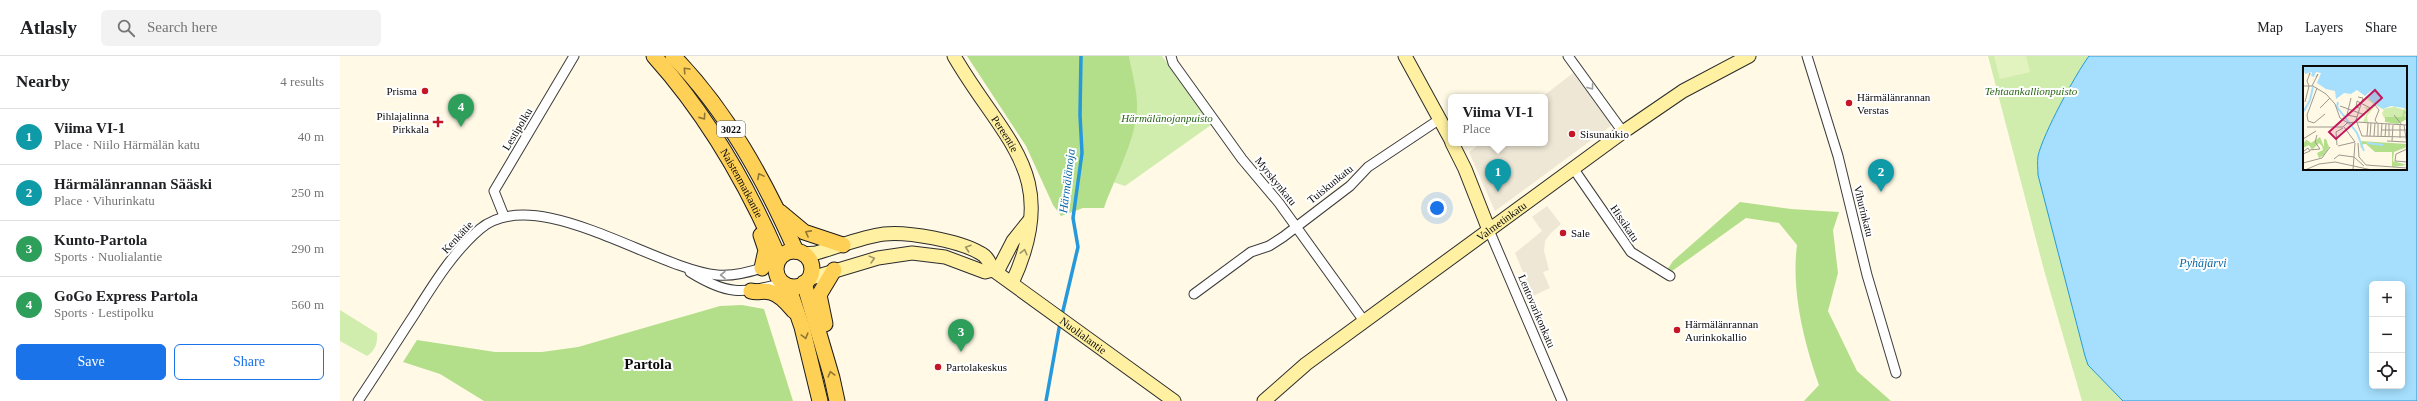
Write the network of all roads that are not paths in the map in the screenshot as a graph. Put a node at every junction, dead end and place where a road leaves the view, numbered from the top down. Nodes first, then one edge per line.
1 (574, 56) edge
2 (654, 56) edge
3 (673, 56) edge
4 (954, 56) edge
5 (1171, 56) edge
6 (1405, 56) edge
7 (1568, 56) edge
8 (1749, 56) edge
9 (1807, 56) edge
10 (1440, 119) junction
11 (1624, 132) junction
12 (1448, 134) edge
13 (1454, 146) edge
14 (1574, 168) junction
15 (745, 185) junction
16 (778, 210) junction
17 (504, 216) junction
18 (1030, 220) junction
19 (1296, 227) junction
20 (1489, 230) junction
21 (843, 245) junction
22 (800, 252) junction
23 (778, 261) junction
24 (684, 268) junction
25 (762, 268) junction
26 (834, 270) junction
27 (995, 271) junction
28 (1670, 276) dead end
29 (806, 281) junction
30 (1012, 282) junction
31 (786, 285) junction
32 (751, 291) junction
33 (1194, 294) dead end
34 (796, 313) junction
35 (1364, 322) junction
36 (824, 348) junction
37 (1896, 373) dead end
38 (358, 401) edge
39 (820, 401) edge
40 (837, 401) edge
41 (1174, 401) edge
42 (1264, 401) edge
43 (1562, 401) edge

1 - 17 street, Lestipolku
2 -> 15 main road, Naistenmatkantie / 3022
16 -> 3 main road, Naistenmatkantie / 3022
4 - 18 street, Pereentie
5 - 19 street, Myrskynkatu
6 - 10 street
7 -> 11 street
8 - 11 street, Valmetinkatu
9 - 37 street, Vihurinkatu
10 - 12 street
10 - 19 street, Tuiskunkatu
11 - 14 street, Valmetinkatu
13 - 20 street
14 - 20 street, Valmetinkatu
14 - 28 street, Hissikatu
15 - 23 main road, Naistenmatkantie / 3022
15 - 25 main road
21 -> 16 main road
16 - 22 main road, Naistenmatkantie / 3022
17 - 24 street, Kenkätie
17 - 38 street, Kenkätie
18 - 27 street
30 -> 18 street, Pereentie
19 - 33 street, Tuiskunkatu
19 - 35 street, Myrskynkatu
20 - 35 street, Valmetinkatu
20 - 43 street, Lentovarikonkatu
21 - 22 street, Nuolialantie
27 -> 21 street, Nuolialantie
22 - 23 main road
22 - 29 main road
23 - 25 street, Kenkätie
23 - 31 main road
25 -> 24 street, Kenkätie
24 - 32 street, Kenkätie
26 -> 27 street, Nuolialantie
26 - 29 street, Nuolialantie
26 - 36 main road
27 - 30 street, Nuolialantie
29 - 31 main road
29 - 36 main road
30 - 41 street, Nuolialantie
31 - 32 street, Kenkätie
31 - 34 main road
32 - 34 main road
34 -> 39 main road
35 - 42 street, Valmetinkatu
40 -> 36 main road

